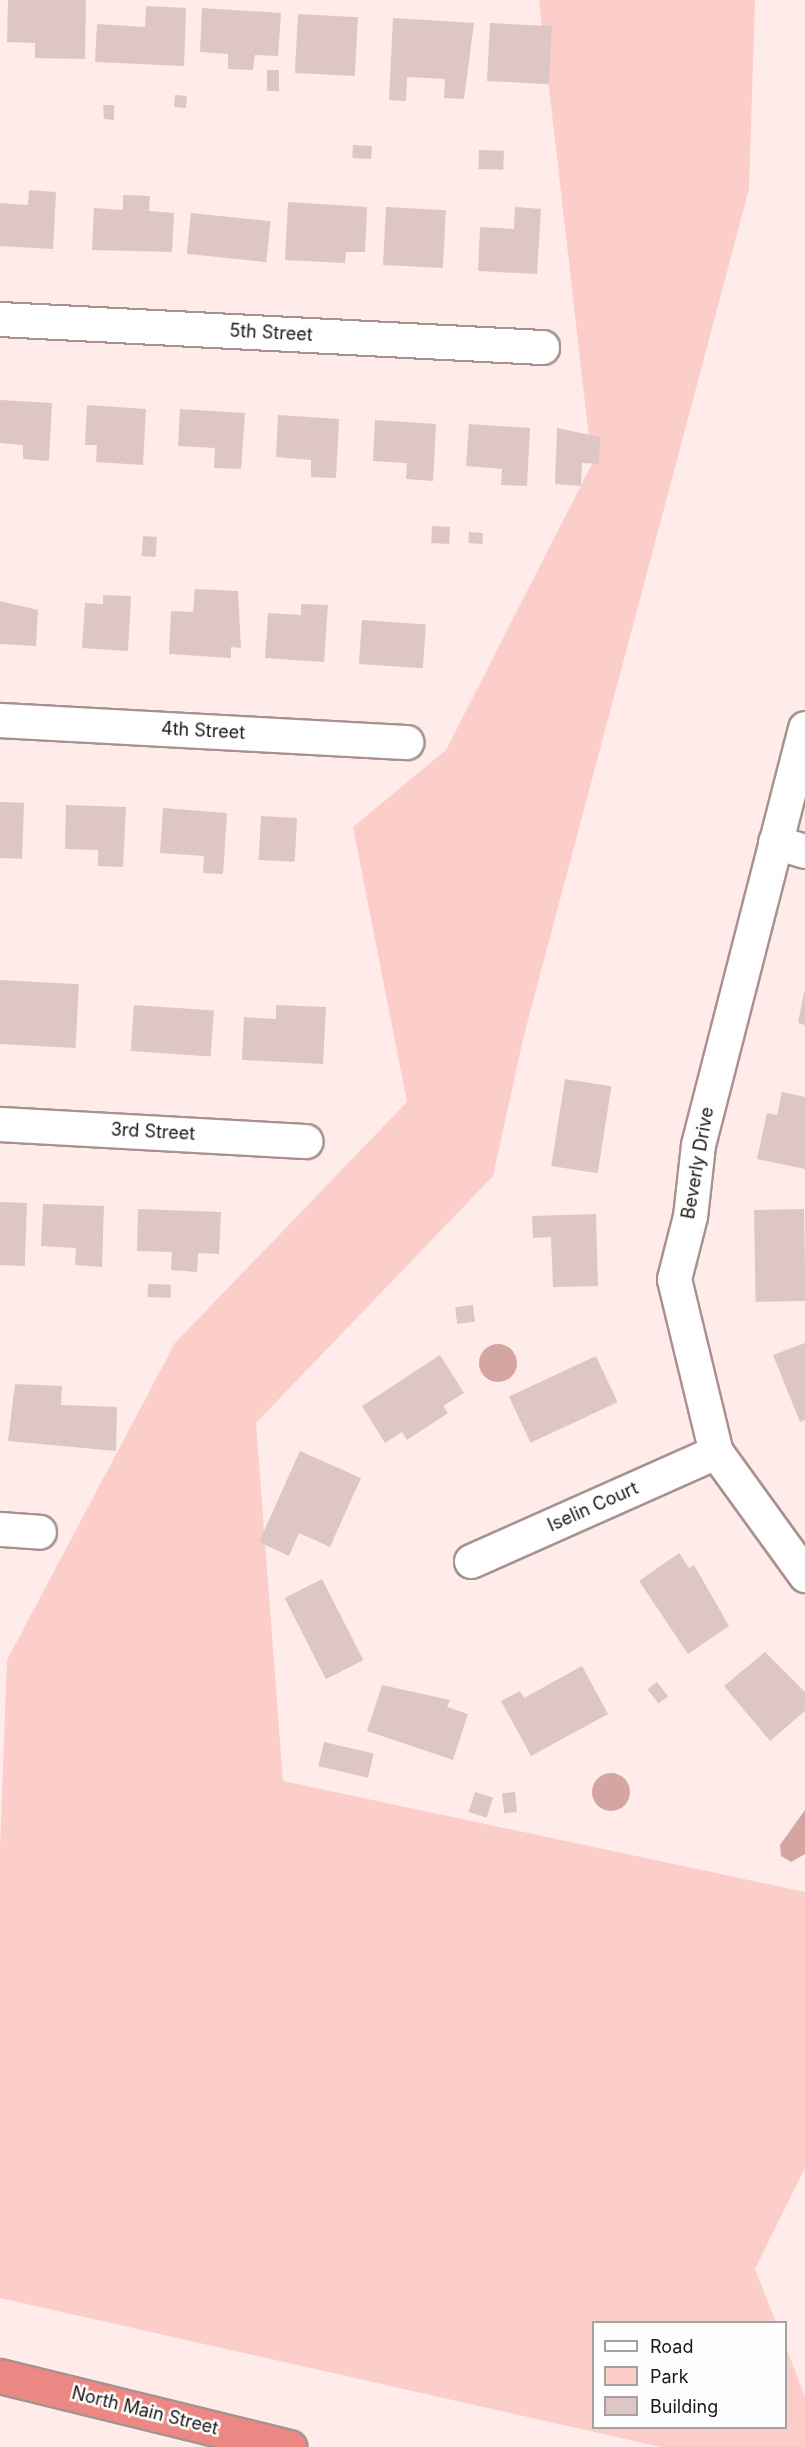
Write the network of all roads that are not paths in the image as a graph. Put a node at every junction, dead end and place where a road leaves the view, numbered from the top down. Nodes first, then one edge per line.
1 (0, 319) edge
2 (542, 347) dead end
3 (0, 720) edge
4 (805, 728) edge
5 (406, 742) dead end
6 (790, 847) edge
7 (0, 1124) edge
8 (306, 1141) dead end
9 (716, 1452) junction
10 (0, 1530) edge
11 (39, 1532) dead end
12 (471, 1561) dead end
13 (805, 1575) edge
14 (0, 2376) edge
15 (289, 2447) edge

1 - 2 street, 5th Street
3 - 5 street, 4th Street
4 - 6 street, Beverly Drive
6 - 9 street, Beverly Drive
7 - 8 street, 3rd Street
9 - 12 street, Iselin Court
9 - 13 street, Beverly Drive
10 - 11 street
14 - 15 highway, North Main Street

